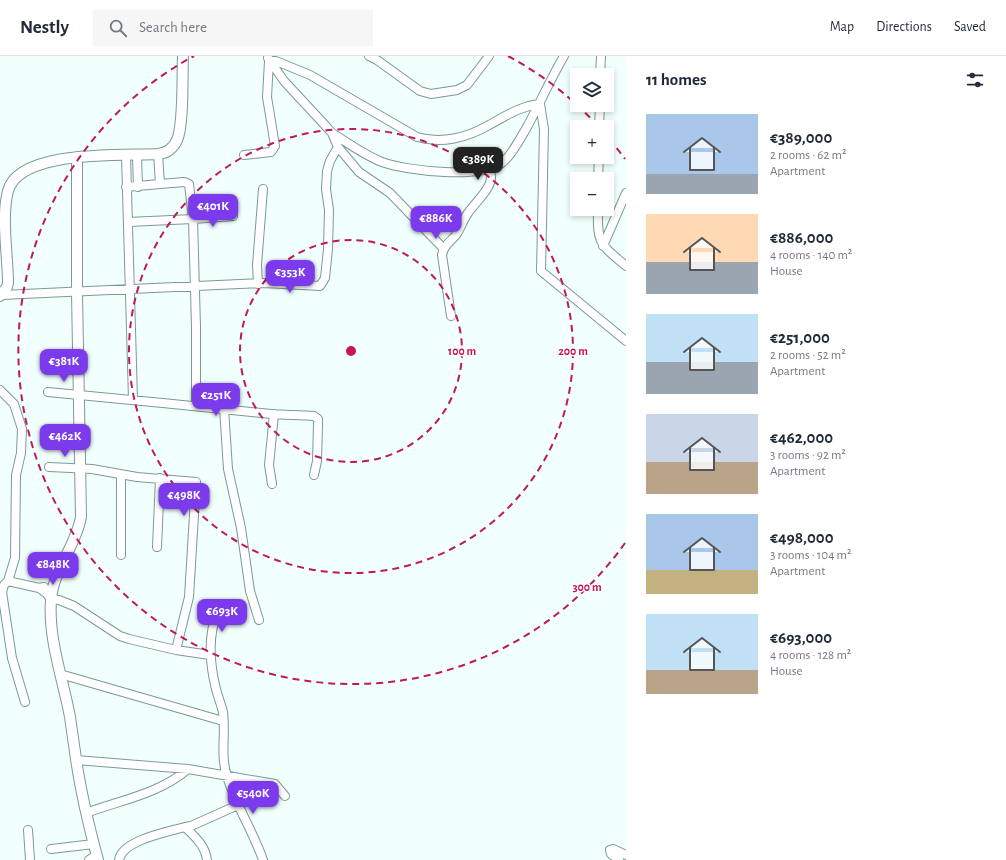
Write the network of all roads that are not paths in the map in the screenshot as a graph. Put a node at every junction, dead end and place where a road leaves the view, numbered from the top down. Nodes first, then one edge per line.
1 (183, 56) edge
2 (369, 56) edge
3 (489, 56) edge
4 (564, 56) edge
5 (601, 56) edge
6 (268, 58) edge
7 (600, 68) edge
8 (540, 104) junction
9 (332, 133) junction
10 (338, 147) junction
11 (158, 154) junction
12 (244, 155) dead end
13 (126, 156) junction
14 (137, 156) junction
15 (77, 157) junction
16 (488, 170) junction
17 (160, 184) junction
18 (138, 187) junction
19 (126, 188) junction
20 (263, 189) dead end
21 (626, 193) edge
22 (233, 216) dead end
23 (598, 216) edge
24 (193, 219) junction
25 (128, 222) junction
26 (602, 246) junction
27 (443, 248) junction
28 (626, 266) edge
29 (258, 284) junction
30 (194, 286) junction
31 (128, 290) junction
32 (77, 293) junction
33 (1, 295) edge
34 (451, 316) dead end
35 (626, 341) edge
36 (0, 390) edge
37 (48, 392) dead end
38 (79, 395) junction
39 (132, 399) junction
40 (196, 406) junction
41 (224, 408) junction
42 (274, 414) junction
43 (49, 467) dead end
44 (81, 469) junction
45 (121, 475) junction
46 (314, 475) dead end
47 (160, 478) junction
48 (272, 484) dead end
49 (157, 547) dead end
50 (121, 555) dead end
51 (8, 582) junction
52 (53, 586) junction
53 (39, 588) junction
54 (1, 594) edge
55 (51, 599) junction
56 (218, 608) dead end
57 (258, 620) dead end
58 (4, 636) edge
59 (176, 650) junction
60 (210, 655) junction
61 (60, 674) junction
62 (25, 702) dead end
63 (223, 721) junction
64 (76, 760) junction
65 (188, 768) junction
66 (226, 775) junction
67 (285, 796) dead end
68 (238, 805) junction
69 (86, 813) junction
70 (185, 827) junction
71 (28, 830) dead end
72 (94, 844) junction
73 (51, 849) dead end
74 (626, 855) edge
75 (94, 858) edge
76 (30, 860) edge
77 (118, 860) edge
78 (207, 860) edge
79 (263, 860) edge
80 (619, 860) edge

1 - 11 street
2 - 3 street
4 - 8 street
5 - 7 street
6 - 8 street
6 - 9 street
6 - 12 street
8 - 16 street
8 - 35 street
9 - 10 street
9 - 16 street
10 - 27 street
10 - 29 street
11 - 14 street
11 - 17 street
13 - 14 street
13 - 15 street
13 - 19 street
14 - 18 street
15 - 32 street
15 - 33 street
16 - 27 street
17 - 18 street
17 - 24 street
18 - 19 street
19 - 25 street
20 - 29 street
21 - 26 street
22 - 24 street
23 - 26 street
24 - 25 street
24 - 30 street
25 - 31 street
26 - 28 street
27 - 34 street
29 - 30 street
30 - 31 street
30 - 40 street
31 - 32 street
31 - 39 street
32 - 33 street
32 - 38 street
36 - 51 street
37 - 38 street
38 - 39 street
38 - 44 street
39 - 40 street
40 - 41 street
41 - 42 street
41 - 57 street
42 - 46 street
42 - 48 street
43 - 44 street
44 - 45 street
44 - 52 street
45 - 47 street
45 - 50 street
47 - 49 street
47 - 59 street
51 - 53 street
51 - 54 street
52 - 53 street
52 - 55 street
53 - 55 street
54 - 58 street
55 - 59 street
55 - 61 street
56 - 60 street
58 - 62 street
59 - 60 street
60 - 63 street
61 - 63 street
61 - 64 street
63 - 66 street
64 - 65 street
64 - 69 street
65 - 66 street
65 - 69 street
66 - 67 street
66 - 68 street
68 - 70 street
68 - 79 street
69 - 72 street
70 - 77 street
70 - 78 street
71 - 76 street
72 - 73 street
72 - 75 street
74 - 80 street

